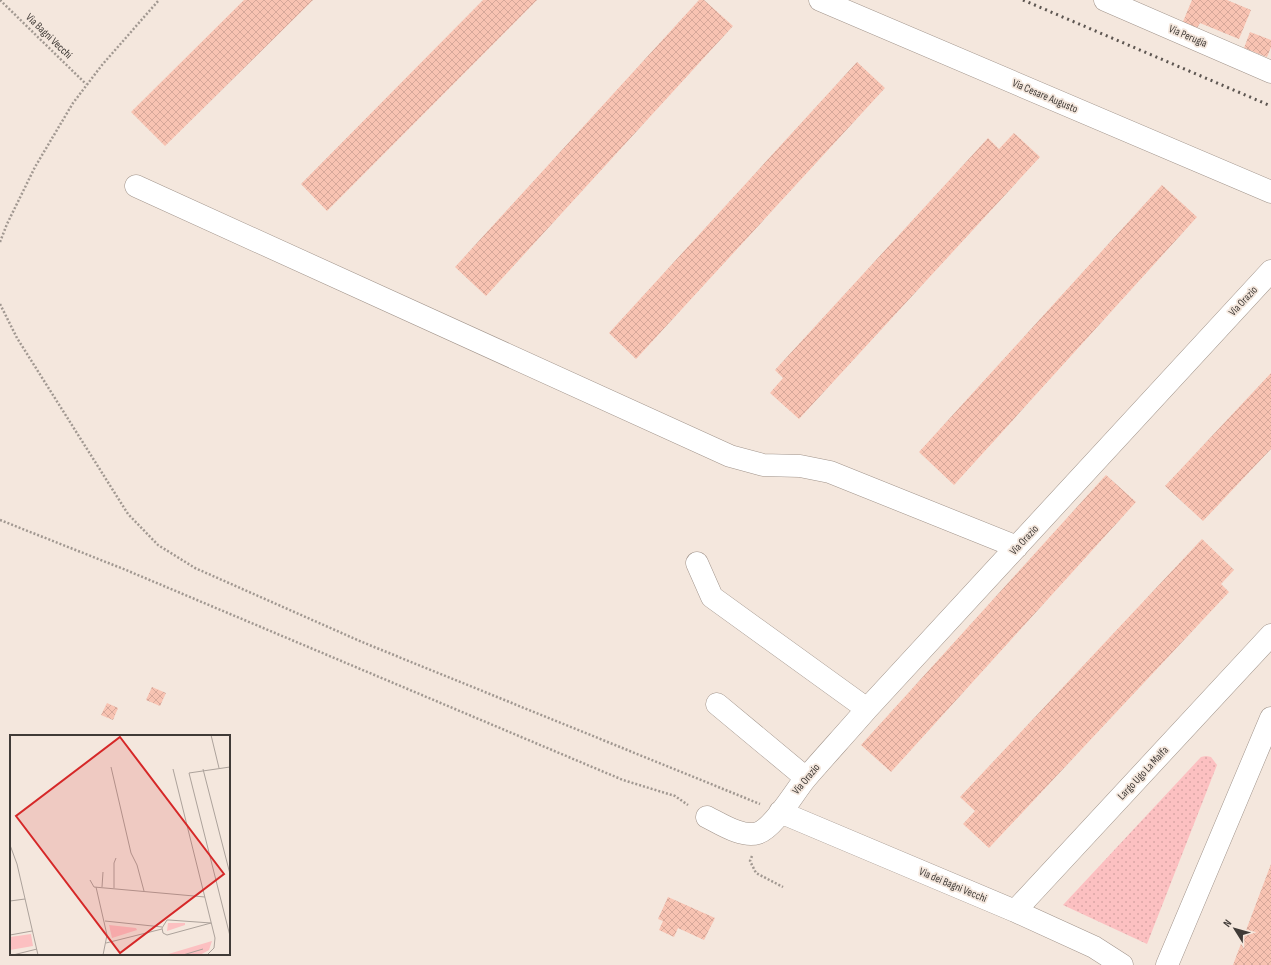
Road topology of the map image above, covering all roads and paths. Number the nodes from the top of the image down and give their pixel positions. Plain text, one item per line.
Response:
1 (0, 0) edge
2 (159, 0) edge
3 (820, 0) edge
4 (1105, 0) edge
5 (1271, 72) edge
6 (86, 84) junction
7 (136, 186) dead end
8 (1271, 192) edge
9 (0, 242) edge
10 (1271, 271) edge
11 (0, 304) edge
12 (0, 520) edge
13 (1017, 547) junction
14 (697, 563) dead end
15 (1271, 635) edge
16 (717, 704) dead end
17 (867, 709) junction
18 (1271, 718) edge
19 (806, 778) junction
20 (780, 812) junction
21 (707, 817) joint
22 (758, 833) junction
23 (783, 887) dead end
24 (1015, 911) junction
25 (1122, 965) edge
26 (1167, 965) edge

1 - 6 path, Via Bagni Vecchi
2 - 6 path
3 - 8 street, Via Cesare Augusto
4 - 5 street, Via Perugia
6 - 9 path
7 - 13 street
10 - 13 street, Via Orazio
11 - 20 path
12 - 21 path
13 - 17 street, Via Orazio
14 - 17 street
15 - 24 street, Largo Ugo La Malfa
16 - 19 street
17 - 19 street, Via Orazio
18 - 26 street
19 - 20 street, Via Orazio
20 - 22 street, Via Orazio
20 - 24 street, Via dei Bagni Vecchi
21 - 22 street
22 - 23 path
24 - 25 street, Via dei Bagni Vecchi

